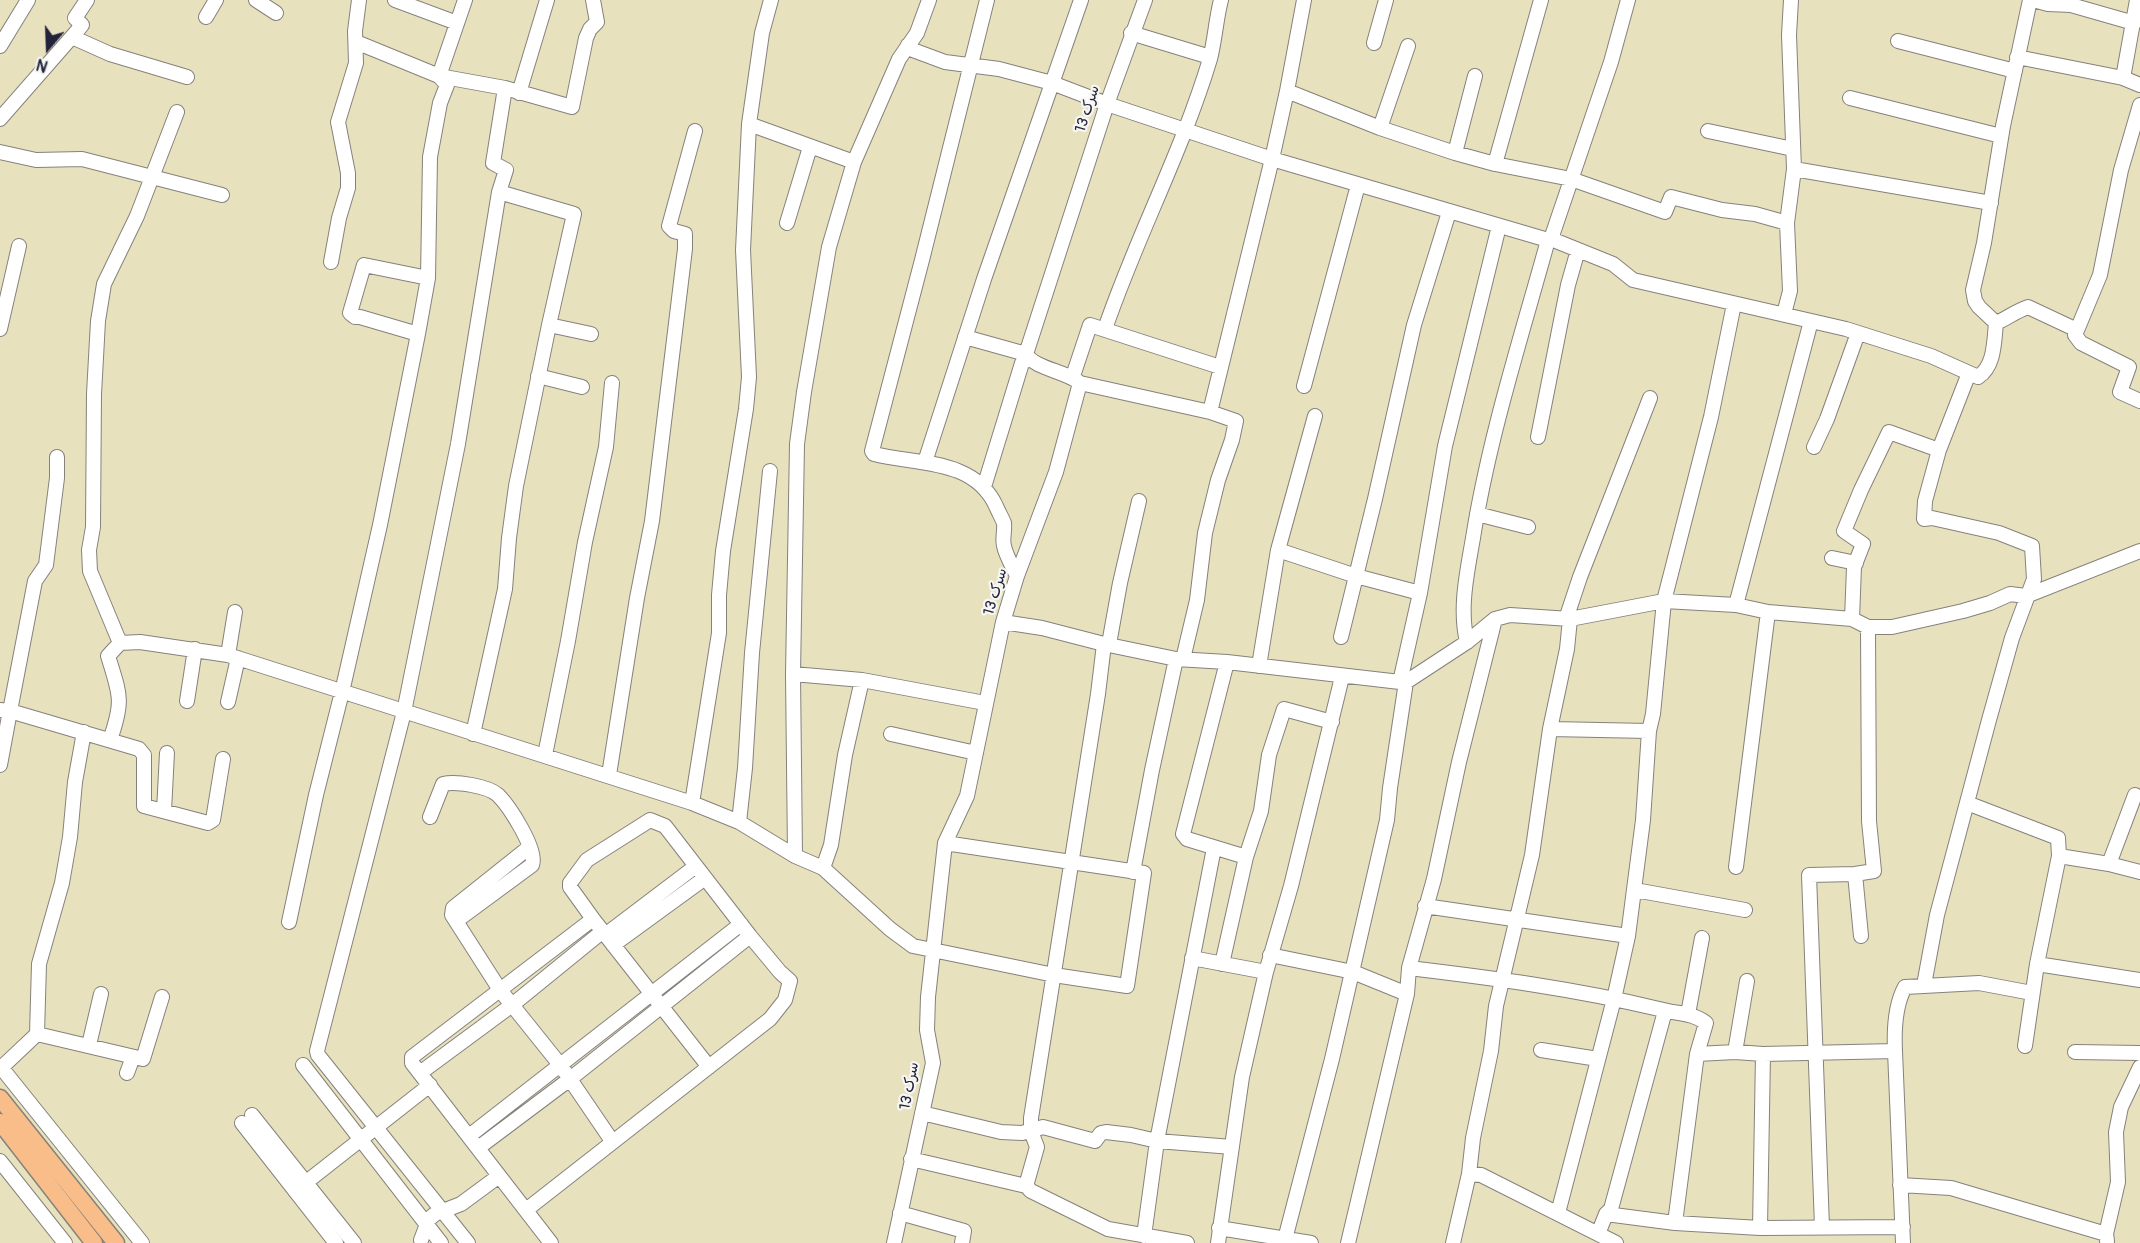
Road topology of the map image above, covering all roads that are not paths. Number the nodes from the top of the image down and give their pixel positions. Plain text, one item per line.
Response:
1 (28, 0) edge
2 (87, 0) edge
3 (216, 0) edge
4 (256, 0) edge
5 (359, 0) edge
6 (395, 0) edge
7 (465, 0) edge
8 (547, 0) edge
9 (593, 0) edge
10 (771, 0) edge
11 (987, 0) edge
12 (1081, 0) edge
13 (1144, 0) edge
14 (1221, 0) edge
15 (1304, 0) edge
16 (1386, 0) edge
17 (1541, 0) edge
18 (1628, 0) edge
19 (1791, 0) edge
20 (2031, 0) edge
21 (2138, 0) edge
22 (927, 1) edge
23 (276, 12) dead end
24 (206, 17) dead end
25 (457, 23) junction
26 (2134, 23) junction
27 (1131, 33) junction
28 (72, 37) junction
29 (1898, 41) dead end
30 (356, 42) junction
31 (1374, 43) dead end
32 (908, 45) junction
33 (0, 46) edge
34 (1408, 46) dead end
35 (1210, 57) junction
36 (2016, 64) junction
37 (969, 66) junction
38 (439, 76) junction
39 (1475, 76) dead end
40 (187, 77) dead end
41 (2123, 78) junction
42 (1052, 83) junction
43 (2140, 85) edge
44 (512, 90) junction
45 (1287, 91) junction
46 (1850, 98) dead end
47 (1107, 104) junction
48 (2140, 105) edge
49 (177, 112) dead end
50 (0, 119) edge
51 (749, 124) junction
52 (1380, 128) junction
53 (1185, 129) junction
54 (695, 130) dead end
55 (1708, 131) dead end
56 (2001, 136) junction
57 (810, 147) junction
58 (1793, 149) junction
59 (0, 152) edge
60 (1455, 153) junction
61 (1272, 159) junction
62 (854, 162) junction
63 (1496, 164) junction
64 (1794, 169) junction
65 (153, 179) junction
66 (1571, 179) junction
67 (1358, 185) junction
68 (499, 192) junction
69 (222, 195) dead end
70 (1991, 203) junction
71 (1449, 212) junction
72 (787, 223) dead end
73 (1787, 223) junction
74 (1499, 226) junction
75 (1550, 239) junction
76 (19, 246) dead end
77 (1578, 250) junction
78 (331, 262) dead end
79 (428, 279) junction
80 (1734, 304) junction
81 (1784, 314) junction
82 (1811, 321) junction
83 (1996, 323) junction
84 (549, 325) junction
85 (0, 329) edge
86 (1105, 329) junction
87 (2078, 330) junction
88 (1858, 333) junction
89 (418, 334) junction
90 (591, 334) dead end
91 (965, 337) junction
92 (1027, 356) junction
93 (1220, 367) junction
94 (1969, 372) junction
95 (538, 376) junction
96 (1077, 380) junction
97 (612, 384) dead end
98 (1304, 386) dead end
99 (582, 387) dead end
100 (1650, 398) dead end
101 (2140, 401) edge
102 (1210, 412) junction
103 (1315, 416) dead end
104 (1538, 437) dead end
105 (1814, 447) dead end
106 (1939, 450) junction
107 (57, 457) dead end
108 (925, 462) junction
109 (770, 471) dead end
110 (984, 487) junction
111 (1139, 501) dead end
112 (1477, 514) junction
113 (1528, 527) dead end
114 (1278, 550) junction
115 (2140, 551) edge
116 (1832, 558) dead end
117 (1856, 563) junction
118 (1017, 576) junction
119 (1356, 576) junction
120 (1420, 593) junction
121 (2026, 596) junction
122 (1664, 601) junction
123 (1736, 605) junction
124 (236, 612) dead end
125 (1768, 612) junction
126 (1570, 619) junction
127 (1852, 619) junction
128 (1496, 620) junction
129 (1004, 622) junction
130 (1868, 627) junction
131 (1341, 637) dead end
132 (1467, 642) junction
133 (120, 643) junction
134 (1107, 644) junction
135 (195, 650) junction
136 (233, 657) junction
137 (1179, 659) junction
138 (1227, 662) junction
139 (1259, 666) junction
140 (793, 674) junction
141 (1342, 676) junction
142 (862, 680) junction
143 (1403, 682) junction
144 (342, 692) junction
145 (188, 701) dead end
146 (228, 702) dead end
147 (985, 703) junction
148 (5, 710) edge
149 (404, 711) junction
150 (1332, 722) junction
151 (1550, 729) junction
152 (1649, 731) junction
153 (84, 732) junction
154 (473, 734) junction
155 (891, 734) dead end
156 (110, 740) junction
157 (167, 753) dead end
158 (976, 753) junction
159 (545, 755) junction
160 (223, 759) dead end
161 (0, 765) edge
162 (609, 775) junction
163 (2135, 795) dead end
164 (692, 803) junction
165 (1967, 803) junction
166 (164, 811) junction
167 (430, 818) dead end
168 (739, 822) junction
169 (945, 843) junction
170 (1214, 848) junction
171 (795, 856) junction
172 (2059, 856) junction
173 (1246, 857) junction
174 (1071, 863) junction
175 (2109, 864) junction
176 (696, 866) junction
177 (1736, 867) dead end
178 (823, 868) junction
179 (1133, 872) junction
180 (2140, 872) edge
181 (1855, 874) junction
182 (705, 878) junction
183 (1635, 890) junction
184 (1425, 906) junction
185 (1745, 910) dead end
186 (593, 919) junction
187 (1516, 920) junction
188 (289, 922) dead end
189 (741, 924) junction
190 (750, 936) junction
191 (1628, 936) junction
192 (1861, 936) dead end
193 (607, 937) junction
194 (1702, 938) dead end
195 (934, 950) junction
196 (1270, 955) junction
197 (1192, 958) junction
198 (1222, 964) junction
199 (2037, 964) junction
200 (1409, 968) junction
201 (1266, 972) junction
202 (1353, 972) junction
203 (1054, 975) junction
204 (1503, 979) junction
205 (2140, 980) edge
206 (1747, 981) dead end
207 (1924, 985) junction
208 (500, 990) junction
209 (2032, 993) junction
210 (101, 994) dead end
211 (652, 994) junction
212 (1407, 994) junction
213 (162, 997) dead end
214 (1614, 999) junction
215 (512, 1005) junction
216 (662, 1006) junction
217 (1665, 1011) junction
218 (1688, 1014) junction
219 (37, 1034) junction
220 (89, 1045) junction
221 (2025, 1046) dead end
222 (1541, 1050) dead end
223 (1894, 1051) junction
224 (1735, 1052) junction
225 (1816, 1052) junction
226 (2075, 1052) dead end
227 (2140, 1053) edge
228 (1697, 1054) junction
229 (1763, 1054) junction
230 (133, 1057) junction
231 (1598, 1059) junction
232 (303, 1065) dead end
233 (561, 1066) junction
234 (0, 1067) edge
235 (710, 1067) junction
236 (2140, 1067) edge
237 (127, 1073) dead end
238 (420, 1073) junction
239 (570, 1079) junction
240 (430, 1085) junction
241 (0, 1098) edge
242 (922, 1113) junction
243 (247, 1119) dead end
244 (0, 1122) edge
245 (375, 1128) junction
246 (1030, 1131) junction
247 (469, 1136) junction
248 (360, 1139) junction
249 (612, 1141) junction
250 (1157, 1141) junction
251 (478, 1148) junction
252 (1232, 1148) junction
253 (911, 1159) junction
254 (0, 1161) edge
255 (1469, 1174) junction
256 (499, 1176) junction
257 (1900, 1185) junction
258 (301, 1186) junction
259 (1026, 1186) junction
260 (526, 1210) junction
261 (900, 1213) junction
262 (1558, 1213) junction
263 (1606, 1214) junction
264 (447, 1216) junction
265 (1675, 1223) junction
266 (428, 1227) junction
267 (1822, 1227) junction
268 (1903, 1227) junction
269 (1219, 1228) junction
270 (1760, 1228) junction
271 (1108, 1229) junction
272 (1598, 1234) junction
273 (1144, 1236) junction
274 (439, 1241) edge
275 (1285, 1241) edge
276 (2107, 1241) edge
277 (419, 1242) edge
278 (65, 1243) edge
279 (94, 1243) edge
280 (116, 1243) edge
281 (142, 1243) edge
282 (336, 1243) edge
283 (354, 1243) edge
284 (468, 1243) edge
285 (551, 1243) edge
286 (894, 1243) edge
287 (962, 1243) edge
288 (1105, 1243) edge
289 (1187, 1243) edge
290 (1218, 1243) edge
291 (1311, 1243) edge
292 (1348, 1243) edge
293 (1453, 1243) edge
294 (1616, 1243) edge
295 (1903, 1243) edge

1 - 33 street
2 - 28 street
3 - 24 street
4 - 23 street
5 - 30 street
6 - 25 street
7 - 25 street
8 - 44 street
9 - 44 street
10 - 51 street
11 - 37 street
12 - 42 street
13 - 27 street, سرک 13
14 - 35 street
15 - 45 street
16 - 31 street
17 - 63 street
18 - 66 street
19 - 58 street
20 - 26 street
20 - 36 street
21 - 26 street
22 - 32 street
25 - 38 street
26 - 41 street
27 - 35 street
27 - 47 street, سرک 13
28 - 40 street
28 - 50 street
29 - 36 street
30 - 38 street
30 - 78 street
32 - 37 street
32 - 62 street
34 - 52 street
35 - 53 street
36 - 41 street
36 - 56 street
37 - 42 street
37 - 108 street
38 - 44 street
38 - 79 street
39 - 60 street
41 - 43 street
42 - 47 street
42 - 91 street
44 - 68 street
45 - 52 street
45 - 61 street
46 - 56 street
47 - 53 street
47 - 92 street, سرک 13
48 - 87 street
49 - 65 street
51 - 57 street
51 - 164 street
52 - 60 street
53 - 61 street
53 - 86 street
54 - 162 street
55 - 58 street
56 - 70 street
57 - 62 street
57 - 72 street
58 - 64 street
59 - 65 street
60 - 63 street
61 - 67 street
61 - 93 street
62 - 140 street
63 - 66 street
64 - 70 street
64 - 73 street
65 - 69 street
65 - 133 street
66 - 73 street
66 - 75 street
67 - 71 street
67 - 98 street
68 - 84 street
68 - 149 street
70 - 83 street
71 - 74 street
71 - 119 street
73 - 81 street
74 - 75 street
74 - 120 street
75 - 77 street
75 - 112 street
76 - 85 street
77 - 80 street
77 - 104 street
79 - 89 street
79 - 89 street
80 - 81 street
80 - 122 street
81 - 82 street
82 - 88 street
82 - 123 street
83 - 87 street
83 - 94 street
84 - 90 street
84 - 95 street
86 - 93 street
86 - 96 street, سرک 13
87 - 101 street
88 - 94 street
88 - 105 street
89 - 144 street
91 - 92 street
91 - 108 street
92 - 96 street
92 - 110 street, سرک 13
93 - 102 street
94 - 106 street
95 - 99 street
95 - 154 street
96 - 102 street
96 - 118 street, سرک 13
97 - 159 street
100 - 126 street
102 - 137 street
103 - 114 street
106 - 117 street
106 - 121 street
107 - 148 street
108 - 110 street
109 - 168 street
110 - 118 street
111 - 134 street
112 - 113 street
112 - 132 street
114 - 119 street
114 - 139 street
115 - 121 street
116 - 117 street
117 - 127 street
118 - 129 street, سرک 13
119 - 120 street
119 - 131 street
120 - 143 street
121 - 130 street
121 - 165 street
122 - 123 street
122 - 126 street
122 - 152 street
123 - 125 street
124 - 136 street
125 - 127 street
125 - 177 street
126 - 128 street
126 - 151 street
127 - 130 street
128 - 132 street
128 - 184 street
129 - 134 street
129 - 147 street, سرک 13
130 - 181 street
132 - 143 street
133 - 135 street
133 - 156 street
134 - 137 street
134 - 174 street
135 - 136 street
135 - 145 street
136 - 144 street
136 - 146 street
137 - 138 street
137 - 179 street
138 - 139 street
138 - 170 street
139 - 141 street
140 - 142 street
140 - 171 street
141 - 143 street
141 - 150 street
142 - 147 street
142 - 178 street
143 - 202 street
144 - 149 street
144 - 188 street
147 - 158 street, سرک 13
148 - 153 street
148 - 161 street
149 - 154 street
149 - 245 street
150 - 173 street
150 - 196 street
151 - 152 street
151 - 187 street
152 - 183 street
153 - 156 street
153 - 219 street
154 - 159 street
155 - 158 street
156 - 166 street
157 - 166 street
158 - 169 street, سرک 13
159 - 162 street
160 - 166 street
162 - 164 street
163 - 175 street
164 - 168 street
165 - 172 street
165 - 207 street
167 - 208 street
168 - 171 street
169 - 174 street
169 - 195 street, سرک 13
170 - 173 street
170 - 197 street
171 - 178 street
172 - 175 street
172 - 199 street
173 - 198 street
174 - 179 street
174 - 203 street
175 - 180 street
176 - 182 street
176 - 186 street
176 - 193 street
178 - 195 street
179 - 203 street
181 - 192 street
181 - 225 street
182 - 189 street
182 - 193 street
183 - 185 street
183 - 191 street
184 - 187 street
184 - 200 street
186 - 193 street
186 - 208 street
187 - 191 street
187 - 204 street
189 - 190 street
189 - 211 street
190 - 216 street
190 - 235 street
191 - 214 street
193 - 211 street
193 - 215 street
194 - 218 street
195 - 203 street
195 - 242 street, سرک 13
196 - 201 street
196 - 202 street
197 - 198 street
197 - 250 street
198 - 201 street
199 - 205 street
199 - 209 street
200 - 204 street
200 - 212 street
201 - 252 street
202 - 212 street
202 - 275 street
203 - 246 street
204 - 214 street
204 - 255 street
206 - 224 street
207 - 209 street
207 - 223 street
208 - 215 street
208 - 238 street
209 - 221 street
210 - 220 street
211 - 216 street
211 - 233 street
212 - 292 street
213 - 230 street
214 - 217 street
214 - 231 street
215 - 233 street
215 - 238 street
216 - 235 street
216 - 239 street
217 - 218 street
217 - 263 street
218 - 228 street
219 - 220 street
219 - 234 street
220 - 230 street
222 - 231 street
223 - 225 street
223 - 257 street
224 - 228 street
224 - 229 street
225 - 229 street
225 - 267 street
226 - 227 street
228 - 265 street
229 - 270 street
230 - 237 street
231 - 262 street
232 - 248 street
233 - 239 street
233 - 247 street
234 - 281 street
235 - 249 street
236 - 276 street
238 - 240 street
239 - 249 street
239 - 251 street
240 - 245 street
240 - 247 street
241 - 280 main road
242 - 246 street
242 - 253 street, سرک 13
243 - 258 street
244 - 279 main road
245 - 248 street
245 - 264 street
246 - 250 street
246 - 259 street
247 - 251 street
248 - 258 street
248 - 266 street
249 - 260 street
250 - 252 street
250 - 273 street
251 - 256 street
252 - 269 street
253 - 259 street
253 - 261 street, سرک 13
254 - 278 street
255 - 262 street
255 - 293 street
256 - 260 street
256 - 264 street
257 - 268 street
257 - 276 street
258 - 282 street
258 - 283 street
259 - 271 street
260 - 285 street
261 - 286 street, سرک 13
261 - 287 street
262 - 272 street
263 - 265 street
263 - 272 street
264 - 266 street
264 - 274 street
264 - 284 street
265 - 270 street
266 - 274 street
266 - 277 street
267 - 268 street
267 - 270 street
268 - 295 street
269 - 275 street
269 - 290 street
271 - 273 street
271 - 288 street
272 - 294 street
273 - 289 street
274 - 277 street
275 - 291 street

